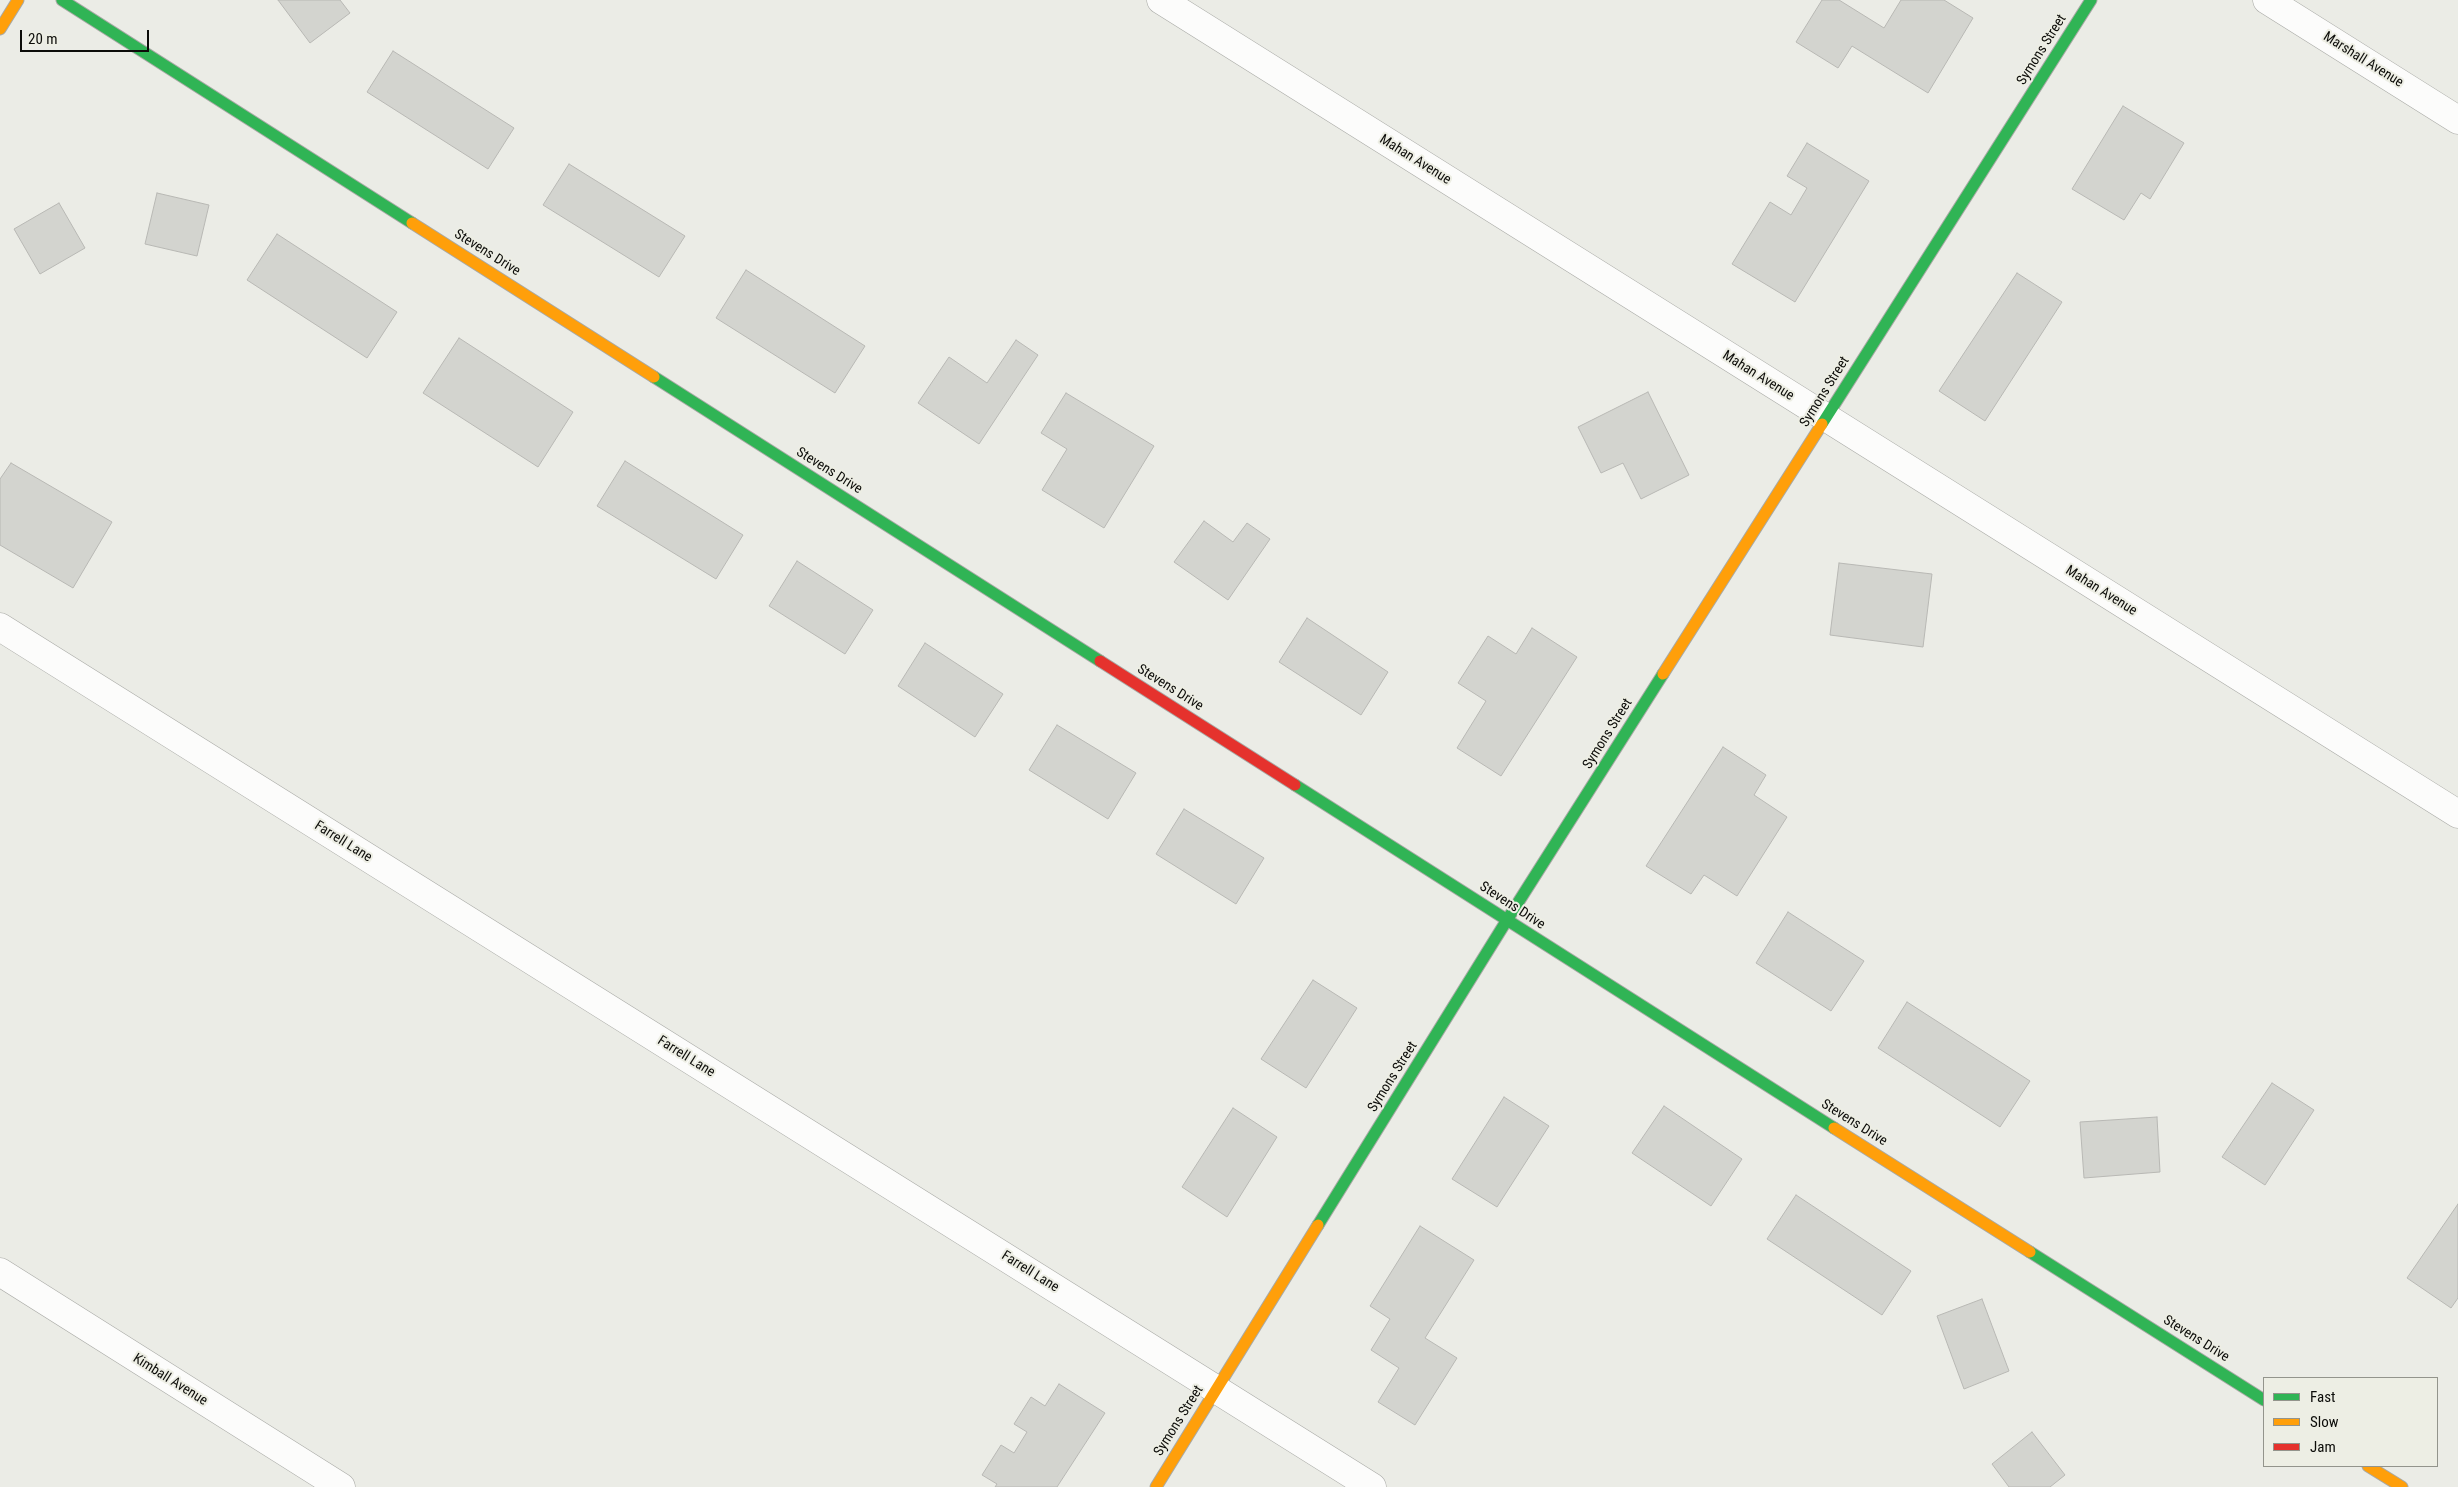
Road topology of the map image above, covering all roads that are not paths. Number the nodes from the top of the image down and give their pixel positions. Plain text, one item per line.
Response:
1 (18, 0) edge
2 (62, 0) edge
3 (1161, 0) edge
4 (2091, 0) edge
5 (2267, 0) edge
6 (0, 29) edge
7 (2458, 120) edge
8 (1826, 418) junction
9 (0, 627) edge
10 (2458, 814) edge
11 (1507, 920) junction
12 (0, 1272) edge
13 (1217, 1389) junction
14 (2263, 1399) edge
15 (2370, 1467) edge
16 (341, 1487) edge
17 (1156, 1487) edge
18 (1372, 1487) edge
19 (2402, 1487) edge

1 - 6 main road
2 - 11 main road, Stevens Drive
3 - 8 street, Mahan Avenue
4 - 8 main road, Symons Street
5 - 7 street, Marshall Avenue
8 - 10 street, Mahan Avenue
8 - 11 main road, Symons Street
9 - 13 street, Farrell Lane
11 - 13 main road, Symons Street
11 - 14 main road, Stevens Drive
12 - 16 street, Kimball Avenue
13 - 17 main road, Symons Street
13 - 18 street, Farrell Lane
15 - 19 main road

